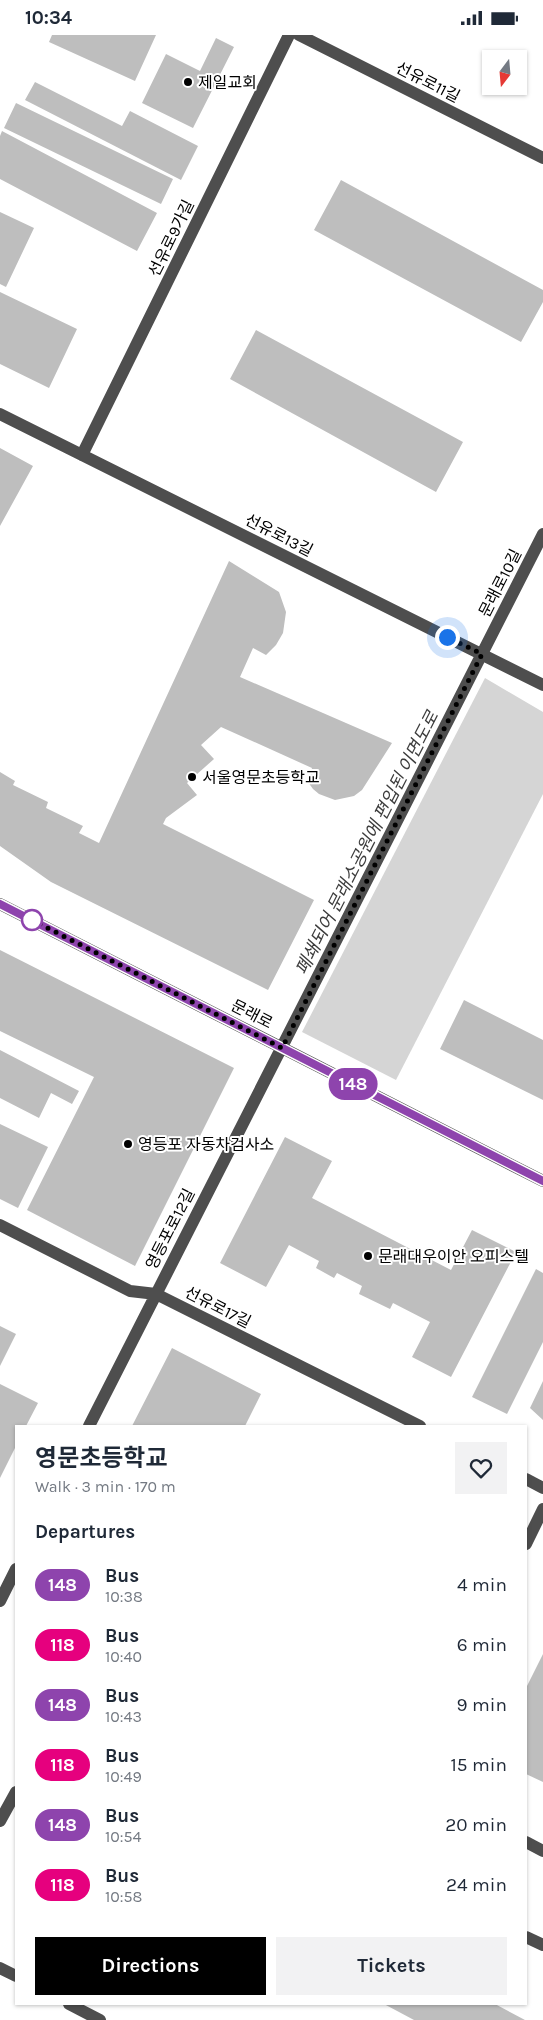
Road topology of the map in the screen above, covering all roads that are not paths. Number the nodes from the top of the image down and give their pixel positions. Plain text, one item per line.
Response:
1 (289, 35) edge
2 (299, 35) edge
3 (543, 158) edge
4 (0, 414) edge
5 (82, 455) junction
6 (543, 534) edge
7 (482, 654) junction
8 (543, 685) edge
9 (0, 904) edge
10 (282, 1048) junction
11 (543, 1181) edge
12 (0, 1225) edge
13 (156, 1294) junction
14 (90, 1425) edge
15 (418, 1425) edge
16 (527, 1480) edge
17 (543, 1488) edge
18 (543, 1509) edge
19 (527, 1542) edge
20 (0, 1571) edge
21 (15, 1575) edge
22 (0, 1601) edge
23 (15, 1794) edge
24 (0, 1821) edge
25 (527, 1843) edge
26 (543, 1851) edge
27 (527, 1937) edge
28 (543, 1945) edge
29 (0, 1968) edge
30 (15, 1976) edge
31 (71, 2005) edge
32 (100, 2020) edge

1 - 5 street, 선유로9가길
2 - 3 street, 선유로11길
4 - 5 street, 선유로13길
5 - 7 street, 선유로13길
6 - 7 street, 문래로10길
7 - 8 street, 선유로13길
7 - 10 street, 문래로10길
9 - 10 street, 문래로
10 - 11 street, 문래로
10 - 13 street, 영등포로12길
12 - 13 street, 선유로17길
13 - 14 street, 영등포로12길
13 - 15 street, 선유로17길
16 - 17 street
18 - 19 street
20 - 21 street
21 - 22 street
23 - 24 street
25 - 26 street
27 - 28 street
29 - 30 street
31 - 32 street

